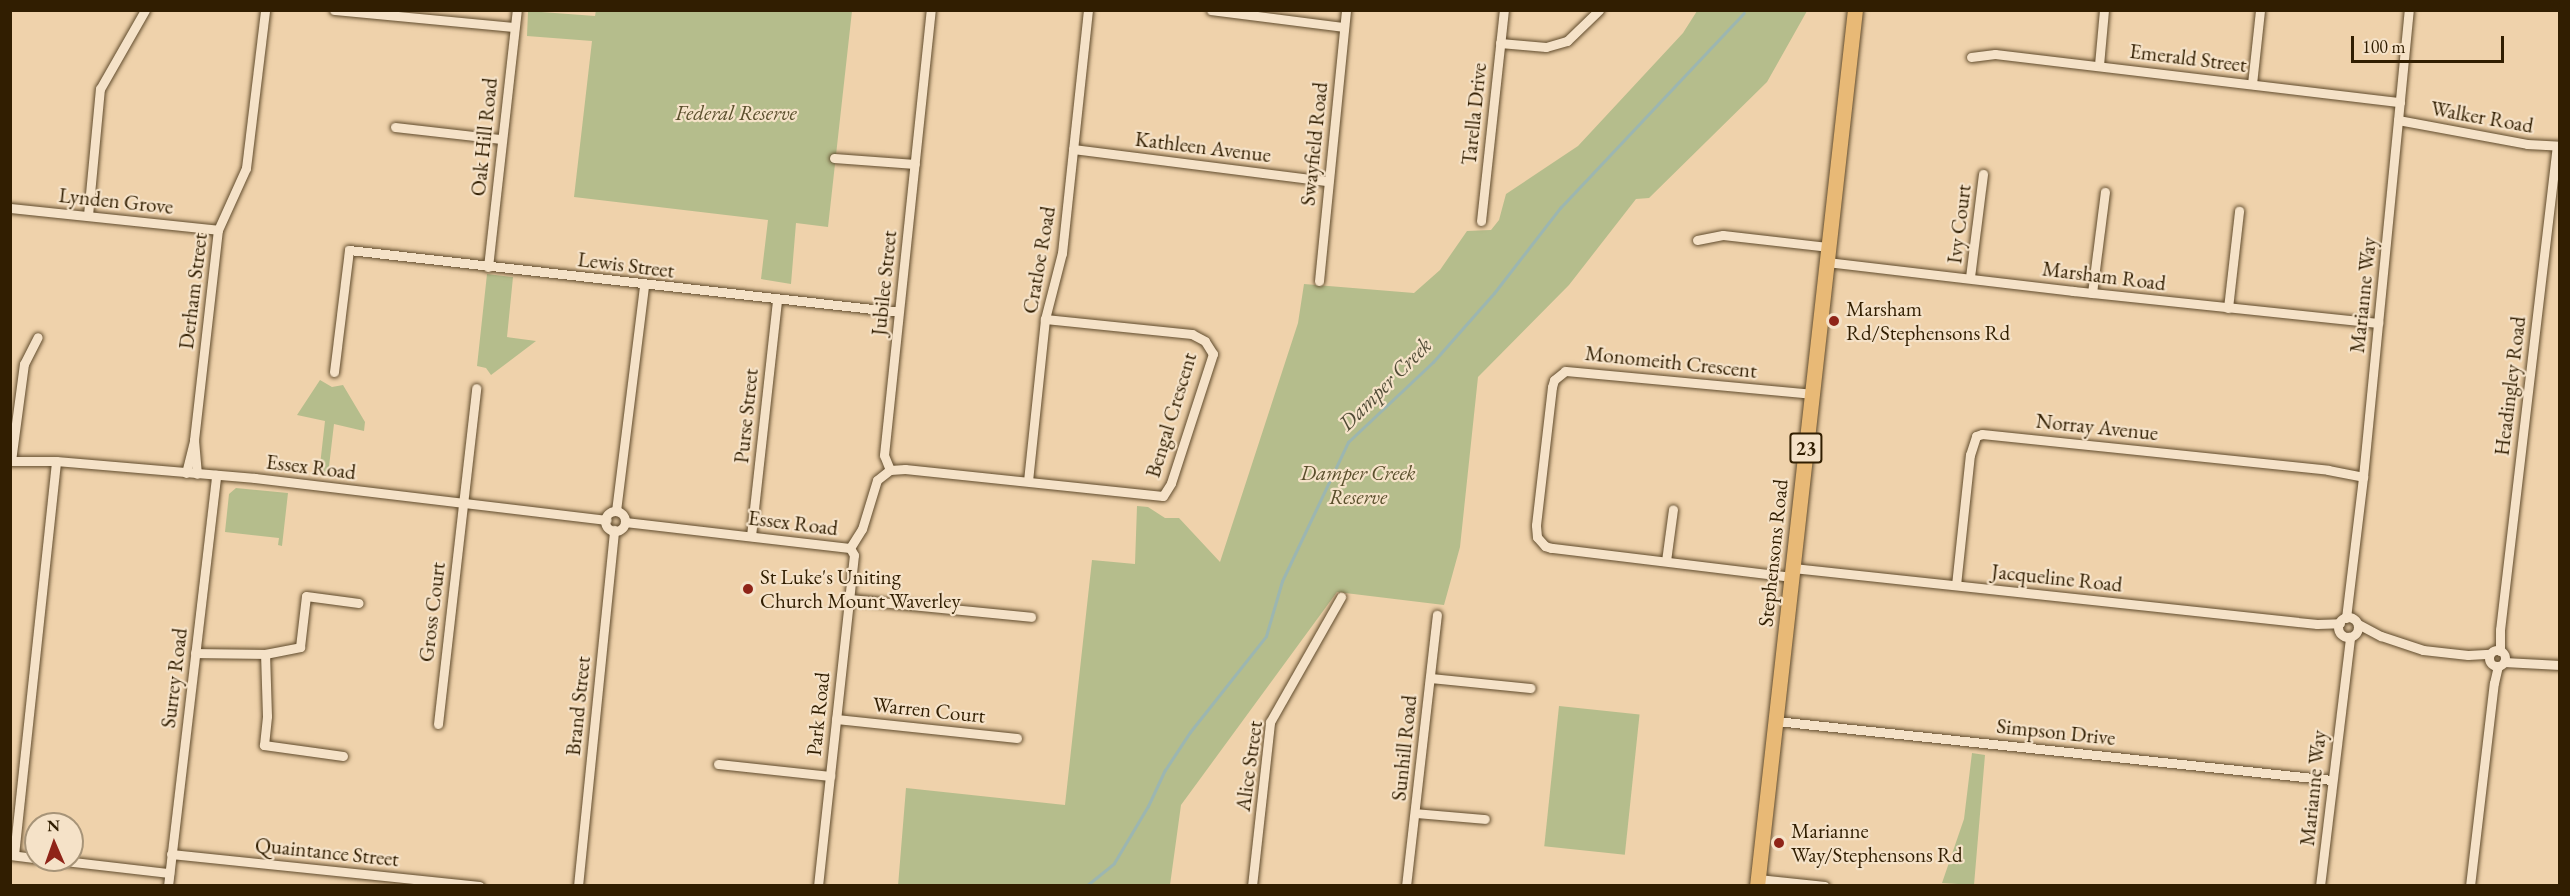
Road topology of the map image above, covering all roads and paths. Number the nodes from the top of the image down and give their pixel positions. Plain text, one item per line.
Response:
1 (145, 10) edge
2 (265, 10) edge
3 (334, 10) edge
4 (517, 10) edge
5 (931, 10) edge
6 (1088, 10) edge
7 (1211, 10) edge
8 (1346, 10) edge
9 (1504, 10) edge
10 (1599, 10) edge
11 (1855, 10) edge
12 (2104, 10) edge
13 (2260, 10) edge
14 (2409, 10) edge
15 (514, 27) junction
16 (1344, 27) junction
17 (1500, 43) junction
18 (1971, 57) dead end
19 (2099, 65) junction
20 (2253, 84) junction
21 (2400, 102) junction
22 (2398, 120) junction
23 (395, 127) dead end
24 (501, 139) junction
25 (2558, 146) edge
26 (1073, 149) junction
27 (834, 158) dead end
28 (915, 164) junction
29 (1983, 174) dead end
30 (1329, 181) junction
31 (2105, 192) dead end
32 (10, 208) edge
33 (2239, 211) dead end
34 (88, 215) junction
35 (1481, 221) dead end
36 (218, 230) junction
37 (1697, 240) dead end
38 (1828, 254) junction
39 (488, 267) junction
40 (1970, 277) junction
41 (1319, 281) dead end
42 (644, 285) junction
43 (2092, 294) junction
44 (777, 300) junction
45 (2228, 308) junction
46 (899, 312) junction
47 (1046, 319) junction
48 (2378, 323) junction
49 (38, 337) dead end
50 (334, 372) dead end
51 (476, 388) dead end
52 (1812, 394) junction
53 (195, 440) junction
54 (11, 461) edge
55 (57, 461) junction
56 (890, 470) junction
57 (186, 473) junction
58 (197, 474) junction
59 (216, 475) junction
60 (2363, 477) junction
61 (1028, 481) junction
62 (463, 504) junction
63 (1673, 509) dead end
64 (616, 511) junction
65 (606, 520) junction
66 (625, 522) junction
67 (614, 531) junction
68 (751, 536) junction
69 (850, 548) junction
70 (1666, 561) junction
71 (1792, 572) junction
72 (1956, 585) junction
73 (1341, 597) dead end
74 (849, 599) junction
75 (359, 603) dead end
76 (1437, 615) dead end
77 (1031, 617) dead end
78 (2348, 627) junction
79 (195, 652) junction
80 (265, 654) junction
81 (2497, 658) junction
82 (2559, 665) edge
83 (1430, 678) junction
84 (1531, 688) dead end
85 (836, 719) junction
86 (1776, 721) junction
87 (438, 724) dead end
88 (1017, 738) dead end
89 (343, 756) dead end
90 (718, 764) dead end
91 (830, 776) junction
92 (2332, 780) junction
93 (1415, 813) junction
94 (1485, 819) dead end
95 (171, 854) junction
96 (12, 855) edge
97 (84, 863) edge
98 (169, 873) junction
99 (1758, 882) edge
100 (168, 885) edge
101 (479, 885) edge
102 (578, 885) edge
103 (818, 885) edge
104 (1252, 885) edge
105 (1406, 885) edge
106 (1825, 885) edge
107 (2320, 885) edge
108 (2470, 885) edge

1 - 34 street
2 - 36 street, Derham Street
3 - 15 street
4 - 15 street, Oak Hill Road
5 - 28 street, Jubilee Street
6 - 26 street, Cratloe Road
7 - 16 street
8 - 16 street, Swayfield Road
9 - 17 street, Tarella Drive
10 - 17 street
11 - 38 main road, Stephensons Road / 23
12 - 19 street
13 - 20 street
14 - 21 street, Marianne Way
15 - 24 street, Oak Hill Road
16 - 30 street, Swayfield Road
17 - 35 street, Tarella Drive
18 - 19 street, Emerald Street
19 - 20 street, Emerald Street
20 - 21 street, Emerald Street
21 - 22 street, Marianne Way
22 - 25 street, Walker Road
22 - 48 street, Marianne Way
23 - 24 street
24 - 39 street, Oak Hill Road
25 - 81 street, Headingley Road
26 - 30 street, Kathleen Avenue
26 - 47 street, Cratloe Road
27 - 28 street
28 - 46 street, Jubilee Street
29 - 40 street, Ivy Court
30 - 41 street, Swayfield Road
31 - 43 street
32 - 34 street, Lynden Grove
33 - 45 street
34 - 36 street, Lynden Grove
36 - 53 street, Derham Street
37 - 38 street, Marsham Road
38 - 40 street, Marsham Road
38 - 52 main road, Stephensons Road / 23
39 - 42 street, Lewis Street
39 - 50 street, Lewis Street
40 - 43 street, Marsham Road
42 - 44 street, Lewis Street
42 - 64 street
43 - 45 street, Marsham Road
44 - 46 street, Lewis Street
44 - 68 street, Purse Street
45 - 48 street, Marsham Road
46 - 56 street, Jubilee Street
47 - 61 street, Cratloe Road
47 - 61 street, Bengal Crescent
48 - 60 street, Marianne Way
49 - 54 street
51 - 62 street, Gross Court
52 - 70 street, Monomeith Crescent
52 - 71 main road, Stephensons Road / 23
53 - 57 street, Derham Street
53 - 58 street, Derham Street
54 - 55 street, Essex Road
55 - 57 street, Essex Road
55 - 96 street
56 - 61 street, Bengal Crescent
56 - 69 street
57 - 58 street, Essex Road
58 - 59 street, Essex Road
59 - 62 street, Essex Road
59 - 79 street, Surrey Road
60 - 72 street, Norray Avenue
60 - 78 street, Marianne Way
62 - 65 street, Essex Road
62 - 87 street, Gross Court
63 - 70 street
64 - 65 street
64 - 66 street
65 - 67 street
66 - 67 street
66 - 68 street, Essex Road
67 - 102 street, Brand Street
68 - 69 street, Essex Road
69 - 74 street, Park Road
70 - 71 street, Monomeith Crescent
71 - 72 street, Jacqueline Road
71 - 86 main road, Stephensons Road / 23
72 - 78 street, Jacqueline Road
73 - 104 street, Alice Street
74 - 77 street
74 - 85 street, Park Road
75 - 80 street
76 - 83 street, Sunhill Road
78 - 81 street, Jacqueline Road
78 - 92 street, Marianne Way
79 - 80 street
79 - 95 street, Surrey Road
80 - 89 street
81 - 82 street, Jacqueline Road
81 - 108 street, Headingley Road
83 - 84 street
83 - 93 street, Sunhill Road
85 - 88 street, Warren Court
85 - 91 street, Park Road
86 - 92 street, Simpson Drive
86 - 99 main road, Stephensons Road / 23
90 - 91 street
91 - 103 street, Park Road
92 - 107 street, Marianne Way
93 - 94 street
93 - 105 street, Sunhill Road
95 - 98 street, Surrey Road
95 - 101 street, Quaintance Street
97 - 98 street
98 - 100 street, Surrey Road
99 - 106 street

